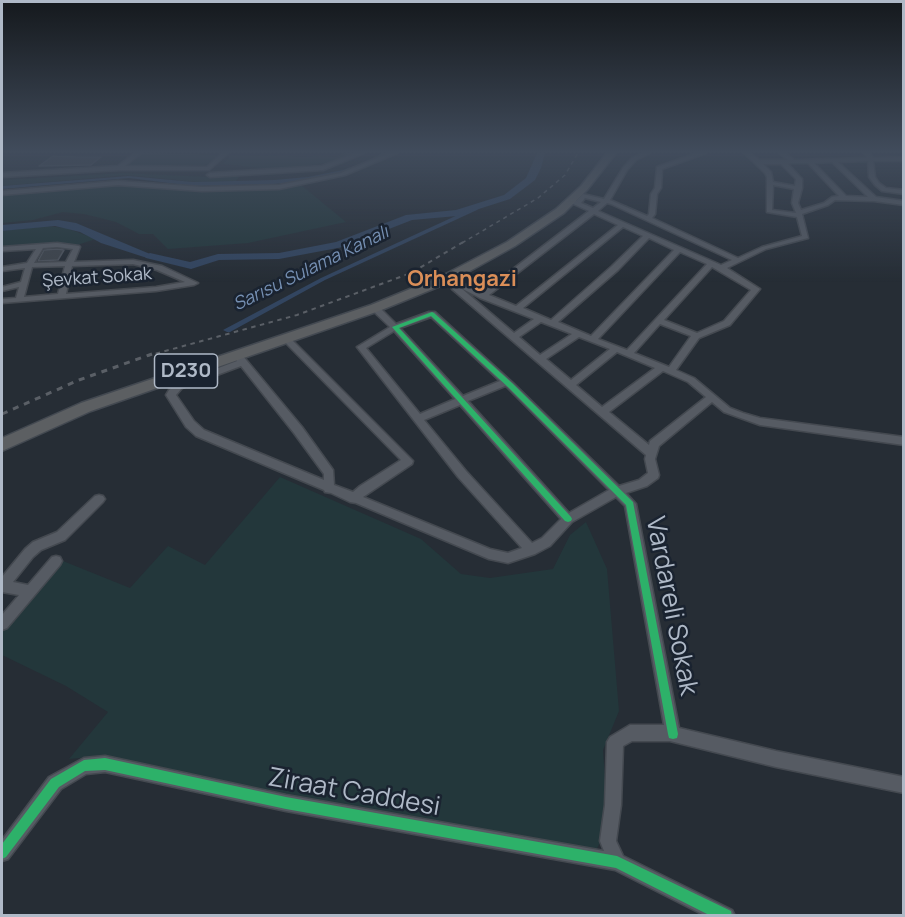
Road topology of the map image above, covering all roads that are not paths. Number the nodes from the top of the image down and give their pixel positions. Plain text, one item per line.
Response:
1 (560, 196) edge
2 (579, 196) edge
3 (609, 196) edge
4 (654, 196) edge
5 (770, 196) edge
6 (797, 196) edge
7 (842, 196) edge
8 (871, 196) edge
9 (890, 196) edge
10 (844, 198) junction
11 (874, 199) junction
12 (606, 201) junction
13 (896, 202) junction
14 (574, 203) junction
15 (903, 203) edge
16 (593, 210) junction
17 (799, 214) junction
18 (648, 219) junction
19 (623, 224) junction
20 (648, 235) junction
21 (40, 246) junction
22 (2, 249) edge
23 (679, 249) junction
24 (737, 260) junction
25 (69, 264) junction
26 (711, 264) junction
27 (29, 265) junction
28 (721, 268) junction
29 (2, 269) edge
30 (446, 279) junction
31 (24, 284) junction
32 (2, 289) edge
33 (62, 295) junction
34 (483, 296) junction
35 (20, 299) junction
36 (2, 301) edge
37 (371, 304) junction
38 (517, 309) junction
39 (542, 318) junction
40 (658, 321) junction
41 (552, 323) junction
42 (395, 327) junction
43 (579, 333) junction
44 (698, 336) junction
45 (514, 337) junction
46 (285, 338) junction
47 (594, 339) junction
48 (617, 348) junction
49 (629, 353) junction
50 (239, 358) junction
51 (540, 359) junction
52 (666, 369) junction
53 (505, 382) junction
54 (570, 385) junction
55 (711, 398) junction
56 (461, 400) junction
57 (602, 412) junction
58 (419, 418) junction
59 (2, 433) edge
60 (903, 441) edge
61 (2, 445) edge
62 (652, 454) junction
63 (329, 489) junction
64 (617, 491) junction
65 (99, 499) dead end
66 (354, 499) junction
67 (568, 519) junction
68 (531, 550) junction
69 (56, 561) dead end
70 (2, 586) edge
71 (30, 591) junction
72 (2, 624) edge
73 (674, 734) junction
74 (903, 785) edge
75 (2, 853) edge
76 (617, 862) junction
77 (726, 915) edge

1 - 37 highway, D230
2 - 14 highway, D230
3 - 12 street
4 - 18 street
5 - 17 street
6 - 17 street
7 - 10 street
8 - 11 street
9 - 13 street
10 - 11 street
10 - 17 street
11 - 13 street
12 - 14 street
12 - 16 street
12 - 18 street
13 - 15 street
14 - 16 street
14 - 30 highway, D230
16 - 19 street
16 - 34 street
17 - 24 street
18 - 24 street
19 - 20 street
19 - 38 street
20 - 23 street
20 - 41 street
21 - 22 street
21 - 25 street
21 - 27 street
23 - 26 street
23 - 47 street
24 - 28 street
25 - 27 street
25 - 33 street
25 - 33 street, Şevkat Sokak
26 - 28 street
26 - 40 street
27 - 29 street
27 - 31 street
28 - 44 street
30 - 34 street
30 - 37 highway, D230
30 - 45 street
31 - 32 street
31 - 35 street
33 - 35 street, Şevkat Sokak
34 - 38 street
35 - 36 street, Şevkat Sokak
37 - 42 street
37 - 46 highway, D230
37 - 59 highway, D230
38 - 39 street
39 - 41 street
39 - 45 street
40 - 44 street
40 - 49 street
41 - 43 street
42 - 53 street, Vardareli Sokak
42 - 56 street
42 - 58 street
43 - 47 street
43 - 51 street
44 - 52 street
45 - 51 street
46 - 50 highway, D230
46 - 66 street
47 - 48 street
48 - 49 street
48 - 54 street
49 - 52 street
50 - 61 highway, D230
50 - 63 street
50 - 63 street
51 - 54 street
52 - 55 street
52 - 57 street
53 - 56 street
53 - 64 street, Vardareli Sokak
54 - 57 street
55 - 60 street
55 - 62 street
56 - 58 street
56 - 67 street
57 - 62 street
58 - 68 street
62 - 64 street
63 - 66 street
64 - 67 street
64 - 73 street, Vardareli Sokak
65 - 70 street
66 - 68 street
67 - 68 street
69 - 71 street
70 - 71 street
71 - 72 street
73 - 74 street
73 - 76 street
75 - 76 street, Ziraat Caddesi
76 - 77 street, Ziraat Caddesi

